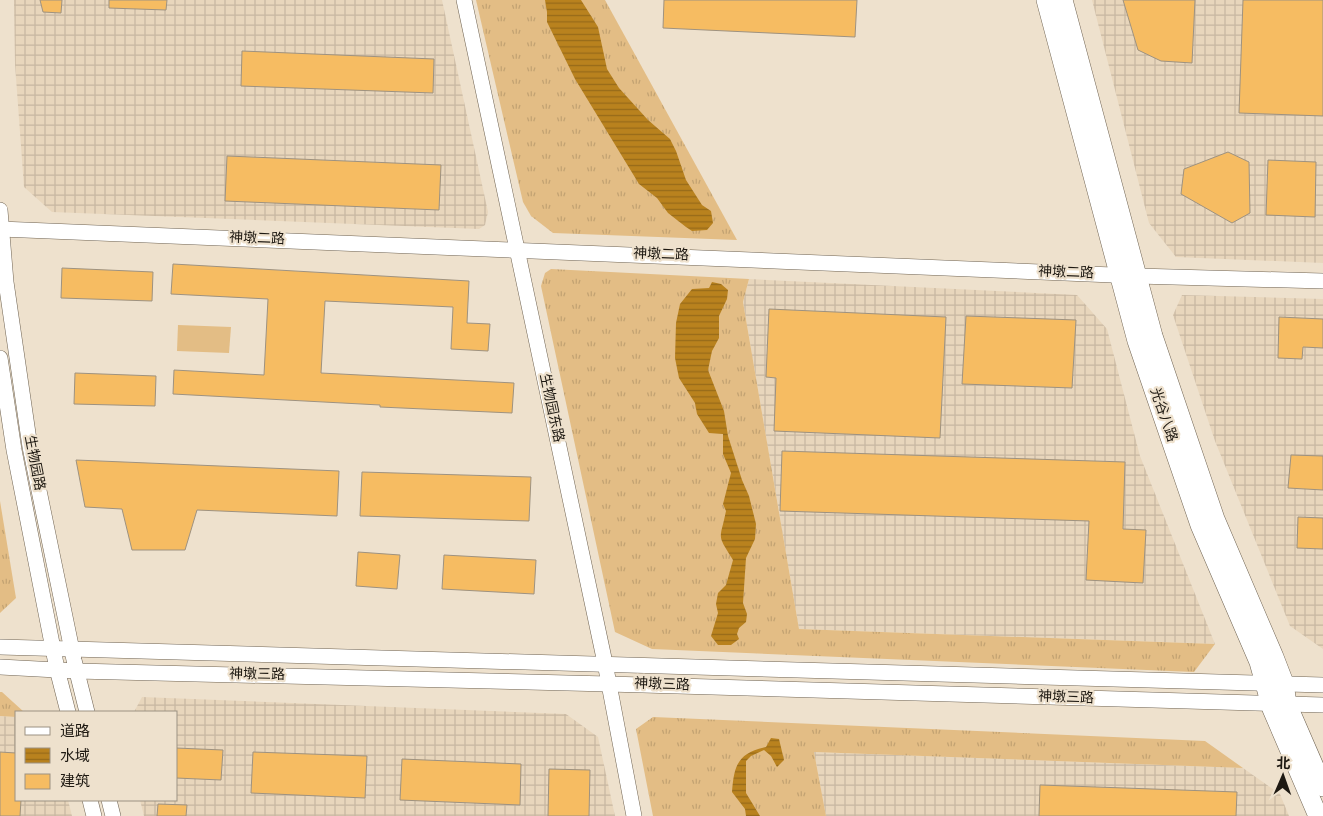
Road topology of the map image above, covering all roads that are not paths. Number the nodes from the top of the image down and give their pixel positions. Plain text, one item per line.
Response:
1 (464, 0) edge
2 (1046, 0) edge
3 (1063, 0) edge
4 (0, 210) edge
5 (1, 229) edge
6 (518, 249) junction
7 (1128, 275) junction
8 (1323, 281) edge
9 (0, 358) edge
10 (0, 647) edge
11 (54, 649) junction
12 (72, 649) junction
13 (605, 663) junction
14 (0, 667) edge
15 (57, 669) junction
16 (76, 670) junction
17 (1265, 682) junction
18 (1284, 683) junction
19 (608, 684) junction
20 (1323, 684) edge
21 (1279, 704) junction
22 (1323, 705) edge
23 (68, 711) edge
24 (87, 711) edge
25 (1323, 788) edge
26 (90, 801) edge
27 (109, 801) edge
28 (94, 816) edge
29 (113, 816) edge
30 (634, 816) edge
31 (1318, 816) edge

1 - 6 street, 生物园东路
2 - 7 main road, 光谷八路
3 - 7 main road, 光谷八路
4 - 5 street, 生物园路
5 - 6 street, 神墩二路
5 - 12 street, 生物园路
6 - 7 street, 神墩二路
6 - 13 street, 生物园东路
7 - 8 street, 神墩二路
7 - 17 main road, 光谷八路
7 - 18 main road, 光谷八路
9 - 11 street, 生物园路
10 - 11 street, 神墩三路
11 - 12 street, 神墩三路
11 - 15 street, 生物园路
12 - 13 street, 神墩三路
12 - 16 street, 生物园路
13 - 17 street, 神墩三路
13 - 19 street, 生物园东路
14 - 15 street, 神墩三路
15 - 16 street, 神墩三路
15 - 23 street, 生物园路
16 - 19 street, 神墩三路
16 - 24 street, 生物园路
17 - 18 street, 神墩三路
17 - 21 main road, 光谷八路
18 - 20 street, 神墩三路
18 - 21 main road, 光谷八路
19 - 21 street, 神墩三路
19 - 30 street, 生物园东路
21 - 22 street, 神墩三路
21 - 25 main road, 光谷八路
21 - 31 main road, 光谷八路
26 - 28 street
27 - 29 street

